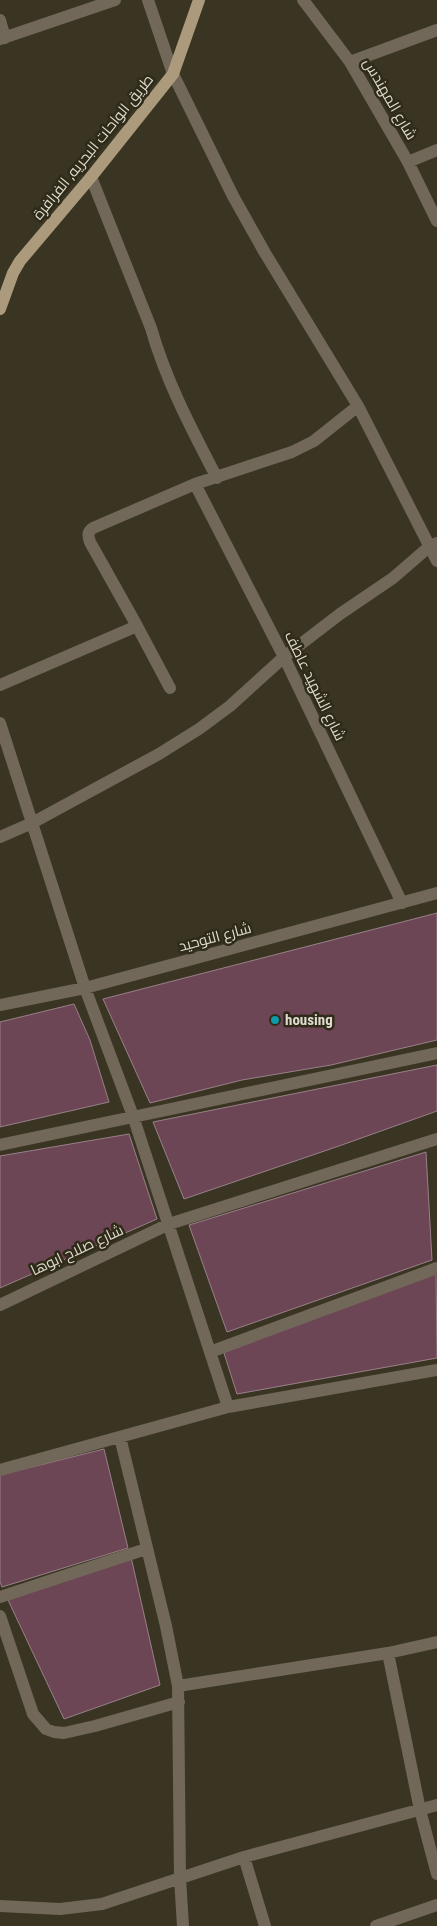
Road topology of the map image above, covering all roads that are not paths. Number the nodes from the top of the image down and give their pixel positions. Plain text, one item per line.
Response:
1 (115, 0) edge
2 (148, 0) edge
3 (199, 0) edge
4 (303, 0) edge
5 (0, 20) edge
6 (437, 30) edge
7 (3, 38) edge
8 (350, 62) junction
9 (173, 74) junction
10 (437, 150) edge
11 (408, 162) junction
12 (91, 177) junction
13 (437, 221) edge
14 (13, 273) junction
15 (0, 286) edge
16 (0, 309) edge
17 (358, 406) junction
18 (216, 478) junction
19 (195, 484) junction
20 (434, 544) edge
21 (437, 561) edge
22 (137, 626) junction
23 (284, 657) junction
24 (0, 685) edge
25 (170, 688) dead end
26 (0, 723) edge
27 (32, 823) junction
28 (0, 837) edge
29 (437, 893) edge
30 (402, 903) junction
31 (85, 988) junction
32 (0, 1005) edge
33 (437, 1053) edge
34 (134, 1116) junction
35 (437, 1139) edge
36 (0, 1145) edge
37 (169, 1224) junction
38 (437, 1268) edge
39 (0, 1304) edge
40 (210, 1352) junction
41 (437, 1370) edge
42 (228, 1407) junction
43 (120, 1437) junction
44 (0, 1470) edge
45 (146, 1549) junction
46 (0, 1597) edge
47 (0, 1616) edge
48 (437, 1642) edge
49 (388, 1653) junction
50 (178, 1686) junction
51 (179, 1702) junction
52 (437, 1805) edge
53 (420, 1810) junction
54 (244, 1857) junction
55 (437, 1874) edge
56 (180, 1878) junction
57 (437, 1905) edge
58 (0, 1906) edge
59 (183, 1926) edge
60 (265, 1926) edge
61 (376, 1926) edge

1 - 7 street
2 - 9 street
3 - 9 main road, طريق الواحات البحريه, الفرافرة
4 - 8 street, شارع المهندس
5 - 7 street
6 - 8 street
8 - 11 street, شارع المهندس
9 - 12 main road, طريق الواحات البحريه, الفرافرة
9 - 17 street
10 - 11 street
11 - 13 street, شارع المهندس
12 - 14 main road, طريق الواحات البحريه, الفرافرة
12 - 18 street
14 - 15 main road
14 - 16 main road, طريق الواحات البحريه, الفرافرة
17 - 18 street
17 - 20 street
18 - 19 street
19 - 22 street
19 - 23 street, شارع الشهيد عاطف
20 - 21 street
20 - 23 street
22 - 24 street
22 - 25 street
23 - 27 street
23 - 30 street, شارع الشهيد عاطف
26 - 27 street
27 - 28 street
27 - 31 street
29 - 30 street, شارع التوحيد
30 - 31 street, شارع التوحيد
31 - 32 street, شارع التوحيد
31 - 34 street
33 - 34 street
34 - 36 street
34 - 37 street
35 - 37 street, شارع صلاح ابوها
37 - 39 street, شارع صلاح ابوها
37 - 40 street
38 - 40 street
40 - 42 street
41 - 42 street
42 - 43 street
43 - 44 street
43 - 45 street
45 - 46 street
45 - 50 street
47 - 51 street
48 - 49 street
49 - 50 street
49 - 53 street
50 - 51 street
51 - 56 street
52 - 53 street
53 - 54 street
53 - 55 street
54 - 56 street
54 - 60 street
56 - 58 street
56 - 59 street
57 - 61 street

